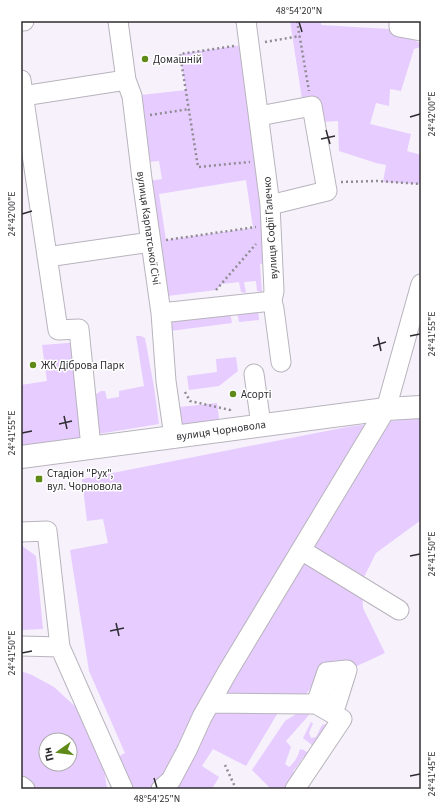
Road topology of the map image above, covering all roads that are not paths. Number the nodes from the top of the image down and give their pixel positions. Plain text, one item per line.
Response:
1 (118, 21) edge
2 (246, 21) edge
3 (399, 21) edge
4 (421, 31) edge
5 (126, 80) junction
6 (22, 88) edge
7 (259, 116) junction
8 (270, 205) junction
9 (151, 242) junction
10 (47, 257) junction
11 (421, 284) edge
12 (272, 301) junction
13 (161, 313) junction
14 (416, 323) edge
15 (281, 362) dead end
16 (254, 374) dead end
17 (421, 407) edge
18 (386, 409) junction
19 (261, 425) junction
20 (174, 437) junction
21 (91, 448) junction
22 (21, 457) edge
23 (21, 532) edge
24 (301, 550) junction
25 (399, 610) dead end
26 (21, 646) edge
27 (60, 647) junction
28 (210, 703) junction
29 (21, 786) edge
30 (25, 789) edge
31 (123, 789) edge
32 (162, 789) edge
33 (295, 789) edge

1 - 5 street, вулиця Карпатської Січі
2 - 7 street, вулиця Софії Галечко
3 - 4 street
5 - 6 street
5 - 9 street, вулиця Карпатської Січі
6 - 10 street
7 - 8 street, вулиця Софії Галечко
7 - 8 street
8 - 12 street, вулиця Софії Галечко
9 - 10 street
9 - 13 street, вулиця Карпатської Січі
10 - 21 street
11 - 14 street
12 - 13 street
12 - 15 street, вулиця Софії Галечко
13 - 20 street, вулиця Карпатської Січі
14 - 18 street
16 - 19 street
17 - 18 main road, вулиця Чорновола
18 - 19 main road, вулиця Чорновола
18 - 24 street
19 - 20 main road, вулиця Чорновола
20 - 21 main road, вулиця Чорновола
21 - 22 main road, вулиця Чорновола
23 - 27 street
24 - 25 street
24 - 28 street
26 - 27 street
27 - 31 street
28 - 32 street
28 - 33 street
29 - 30 street

